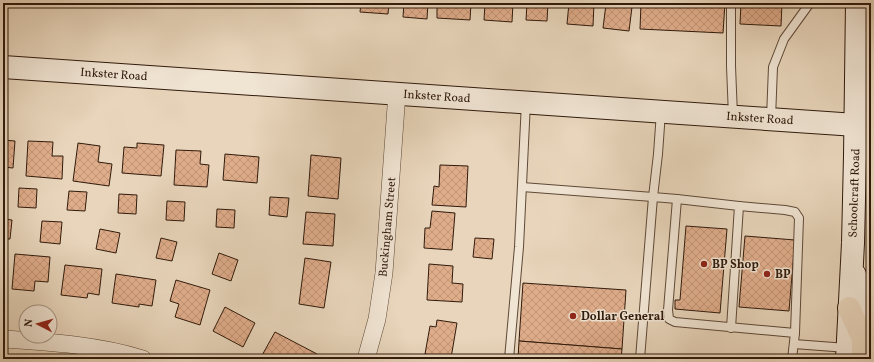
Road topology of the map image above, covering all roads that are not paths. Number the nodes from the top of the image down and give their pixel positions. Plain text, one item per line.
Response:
1 (731, 3) edge
2 (810, 3) edge
3 (858, 3) edge
4 (3, 67) edge
5 (397, 93) junction
6 (526, 102) junction
7 (661, 111) junction
8 (733, 116) junction
9 (771, 119) junction
10 (863, 125) edge
11 (522, 187) junction
12 (653, 197) junction
13 (677, 199) junction
14 (739, 206) junction
15 (852, 268) junction
16 (849, 308) joint
17 (871, 313) edge
18 (730, 328) junction
19 (795, 333) junction
20 (3, 339) edge
21 (794, 344) junction
22 (852, 355) edge
23 (143, 359) edge
24 (366, 359) edge
25 (509, 359) edge
26 (640, 359) edge
27 (792, 359) edge

1 - 8 lane
2 - 9 lane
3 - 10 main road, Schoolcraft Road
4 - 5 main road, Inkster Road
5 - 6 main road, Inkster Road
5 - 24 street, Buckingham Street
6 - 7 main road, Inkster Road
6 - 11 lane
7 - 8 main road, Inkster Road
7 - 12 lane
8 - 9 main road, Inkster Road
9 - 10 main road, Inkster Road
10 - 15 main road, Schoolcraft Road
11 - 12 lane
11 - 25 lane
12 - 13 lane
12 - 26 lane
13 - 14 lane
13 - 18 lane
14 - 18 lane
14 - 19 lane
15 - 16 main road, Schoolcraft Road
15 - 17 main road
16 - 22 highway
18 - 19 lane
19 - 21 lane
20 - 23 street
21 - 22 lane
21 - 27 lane

